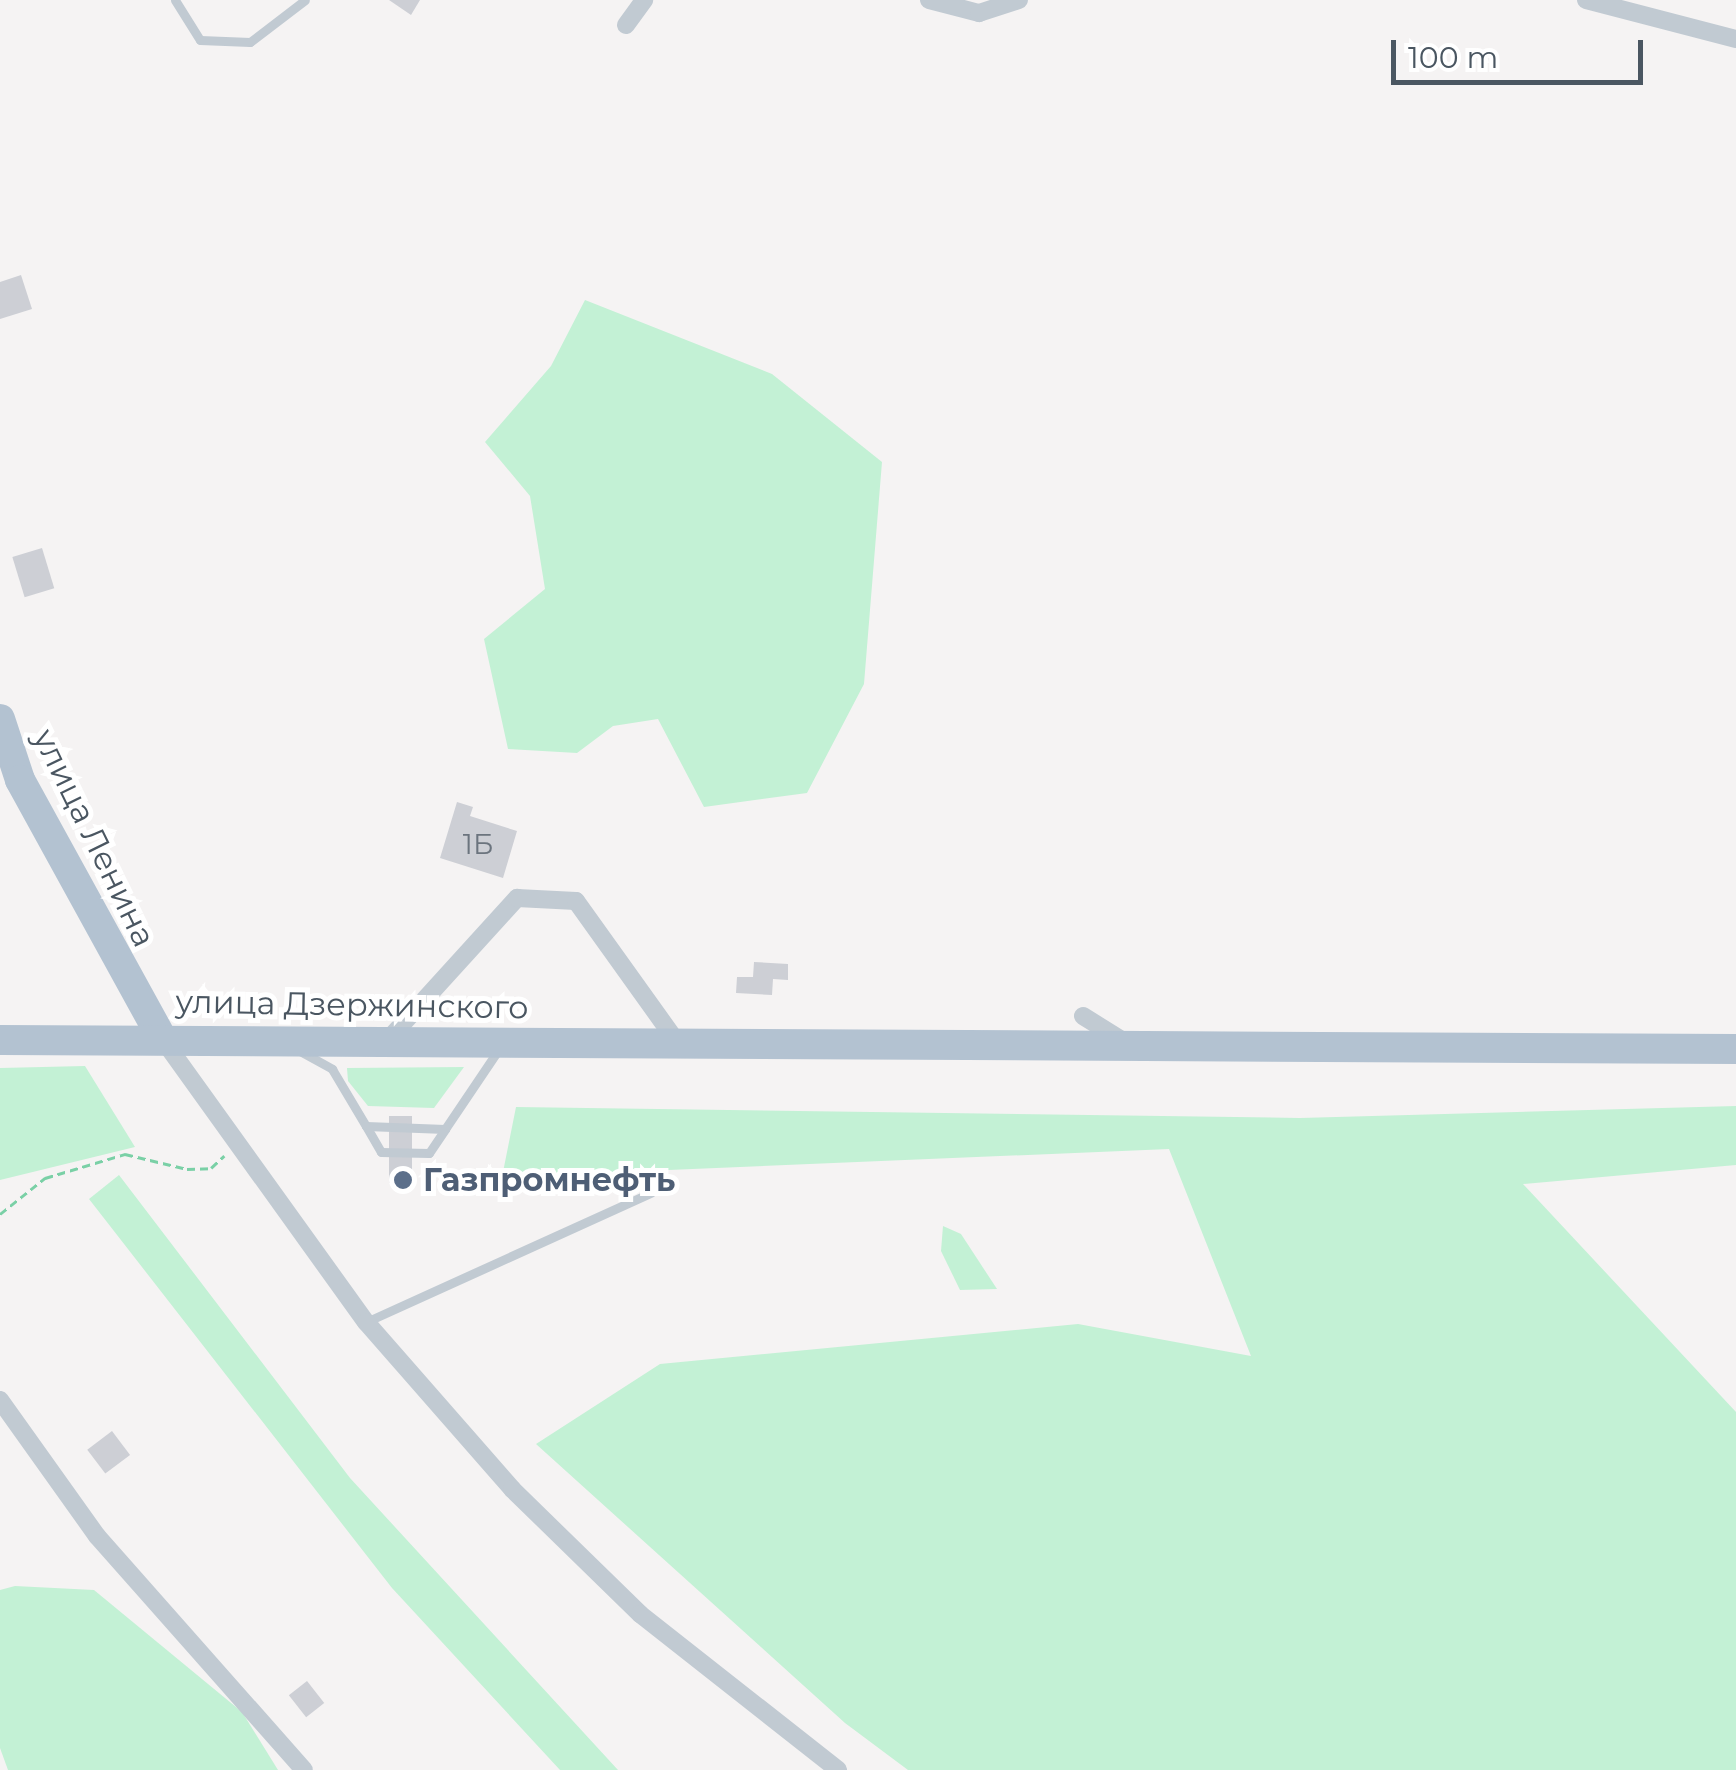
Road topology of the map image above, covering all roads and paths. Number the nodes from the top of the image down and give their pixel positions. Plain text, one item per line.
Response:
1 (175, 0) edge
2 (305, 0) edge
3 (644, 0) edge
4 (929, 0) edge
5 (1018, 0) edge
6 (1586, 0) edge
7 (626, 25) dead end
8 (1736, 39) edge
9 (0, 719) edge
10 (1083, 1016) dead end
11 (161, 1036) junction
12 (0, 1040) edge
13 (386, 1042) junction
14 (504, 1042) junction
15 (284, 1043) junction
16 (691, 1045) junction
17 (1132, 1047) junction
18 (1736, 1049) edge
19 (366, 1126) junction
20 (446, 1129) junction
21 (238, 1142) junction
22 (651, 1193) dead end
23 (0, 1214) edge
24 (366, 1322) junction
25 (0, 1400) edge
26 (304, 1770) edge
27 (838, 1770) edge

1 - 2 lane
3 - 7 street
4 - 5 street
6 - 8 street
9 - 11 main road, улица Ленина
10 - 17 street
11 - 12 main road, улица Дзержинского
11 - 15 main road, улица Дзержинского
11 - 21 street
13 - 14 main road, улица Дзержинского
13 - 15 main road, улица Дзержинского
13 - 16 street
14 - 16 main road, улица Дзержинского
14 - 20 lane
15 - 19 lane
16 - 17 main road, улица Дзержинского
17 - 18 main road, улица Дзержинского
19 - 20 lane
19 - 20 lane
21 - 23 path
21 - 24 street
22 - 24 lane
24 - 27 street
25 - 26 street

